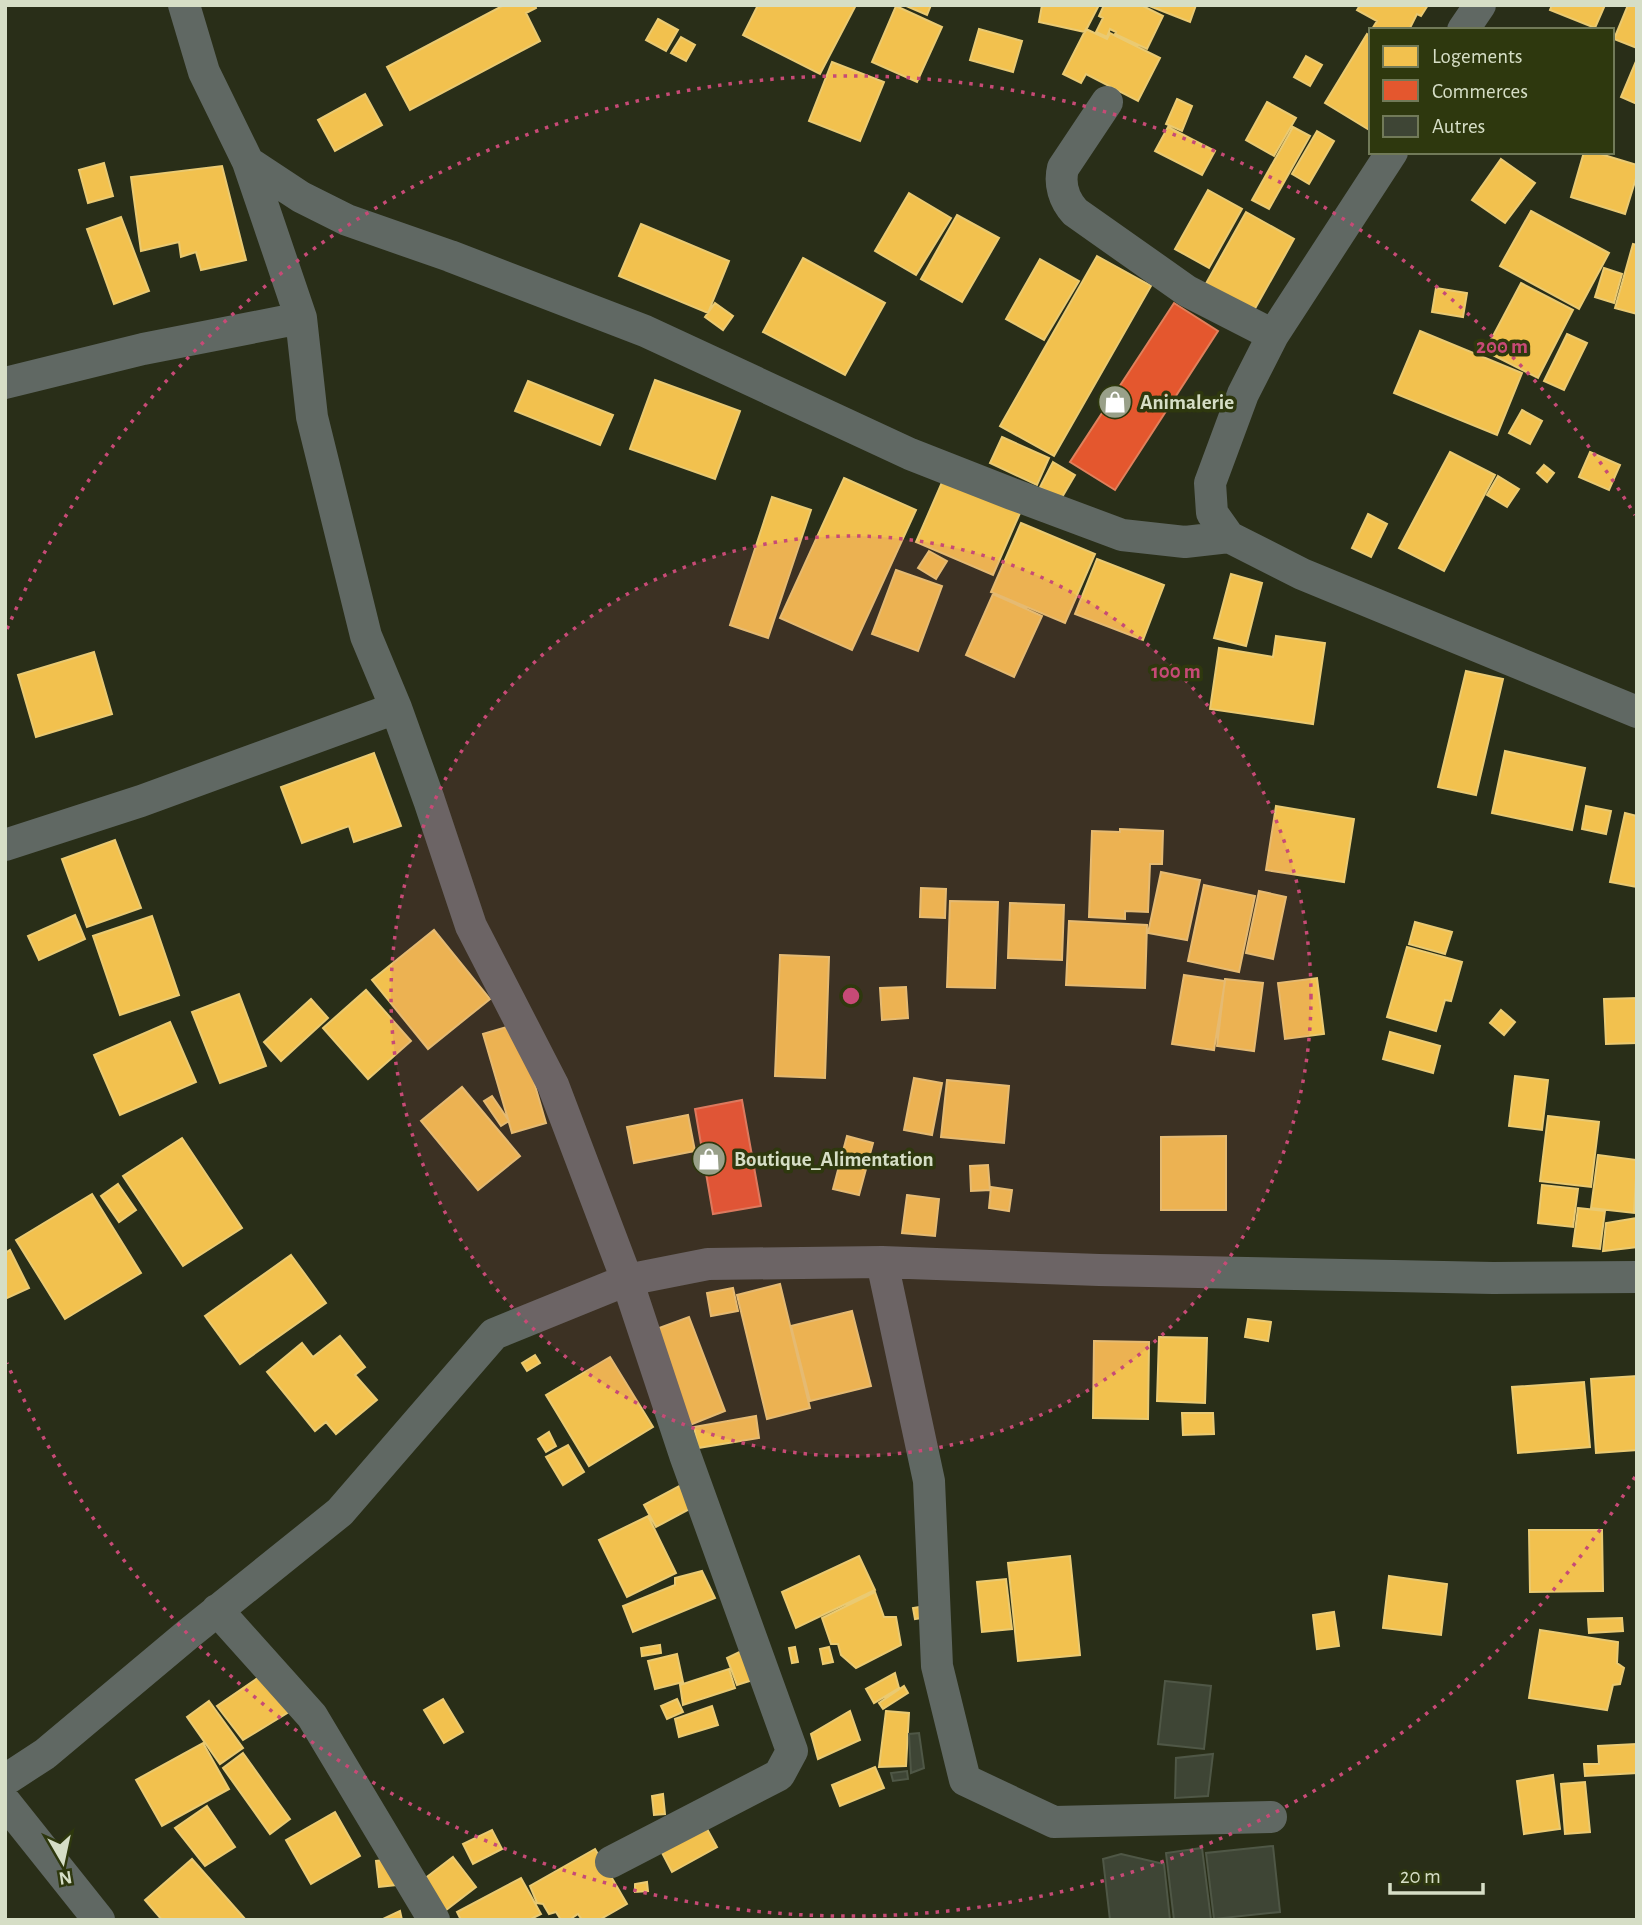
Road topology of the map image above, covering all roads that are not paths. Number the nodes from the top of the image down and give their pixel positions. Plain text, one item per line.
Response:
1 (184, 5) edge
2 (1480, 5) edge
3 (1464, 28) edge
4 (1107, 102) dead end
5 (1391, 154) edge
6 (248, 162) junction
7 (301, 318) junction
8 (1273, 335) junction
9 (5, 383) edge
10 (1229, 537) junction
11 (396, 708) junction
12 (1637, 712) edge
13 (5, 845) edge
14 (882, 1262) junction
15 (1637, 1277) edge
16 (627, 1280) junction
17 (217, 1611) junction
18 (5, 1780) edge
19 (5, 1802) edge
20 (1270, 1816) dead end
21 (611, 1862) dead end
22 (99, 1920) edge
23 (434, 1920) edge

1 - 6 street
2 - 3 street
4 - 8 street
5 - 8 street
6 - 7 street
6 - 10 street
7 - 9 street
7 - 11 street
8 - 10 street
10 - 12 street
11 - 13 street
11 - 16 street
14 - 15 street
14 - 16 street
14 - 20 street
16 - 17 street
16 - 21 street
17 - 18 street
17 - 23 street
19 - 22 street

